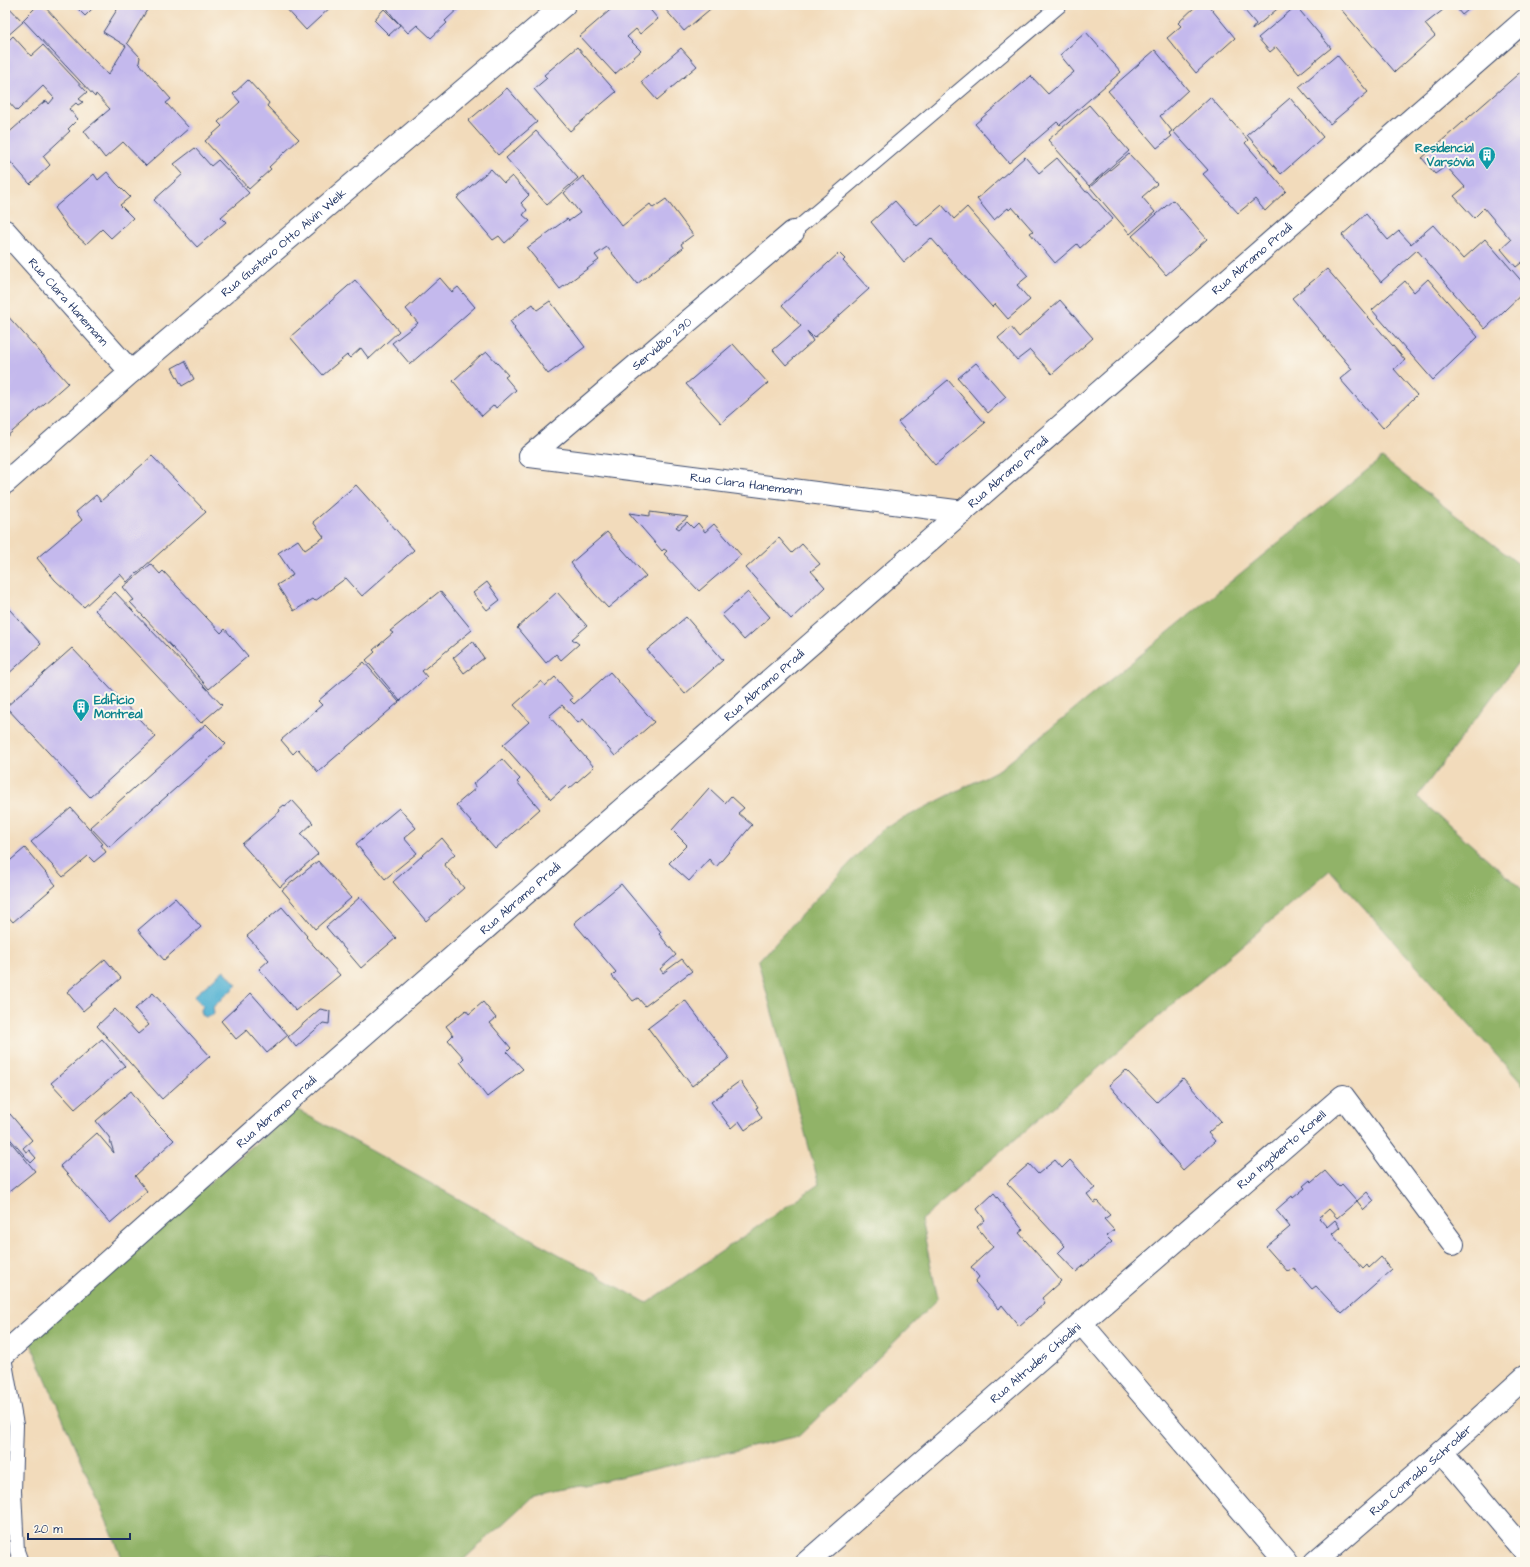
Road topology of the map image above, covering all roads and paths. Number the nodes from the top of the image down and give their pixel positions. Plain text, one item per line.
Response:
1 (564, 5) edge
2 (1060, 5) edge
3 (1525, 20) edge
4 (5, 231) edge
5 (793, 232) joint
6 (131, 372) junction
7 (530, 456) joint
8 (5, 483) edge
9 (963, 512) junction
10 (1453, 1244) dead end
11 (1081, 1323) junction
12 (5, 1353) edge
13 (5, 1363) edge
14 (1525, 1377) edge
15 (1442, 1452) junction
16 (1525, 1551) edge
17 (21, 1562) edge
18 (807, 1562) edge
19 (1286, 1562) edge
20 (1315, 1562) edge

1 - 6 street, Rua Gustavo Otto Alvin Welk
2 - 5 lane
3 - 9 street, Rua Abramo Pradi
4 - 6 street, Rua Clara Hanemann
5 - 7 street, Servidão 290
6 - 8 street, Rua Gustavo Otto Alvin Welk
7 - 9 street, Rua Clara Hanemann
9 - 12 street, Rua Abramo Pradi
10 - 11 street, Rua Ingoberto Konell
11 - 18 street, Rua Altrudes Chiodini
11 - 19 street, Rua Altrudes Chiodini
13 - 17 lane
14 - 15 street, Rua Conrado Schroder
15 - 16 street
15 - 20 street, Rua Conrado Schroder

